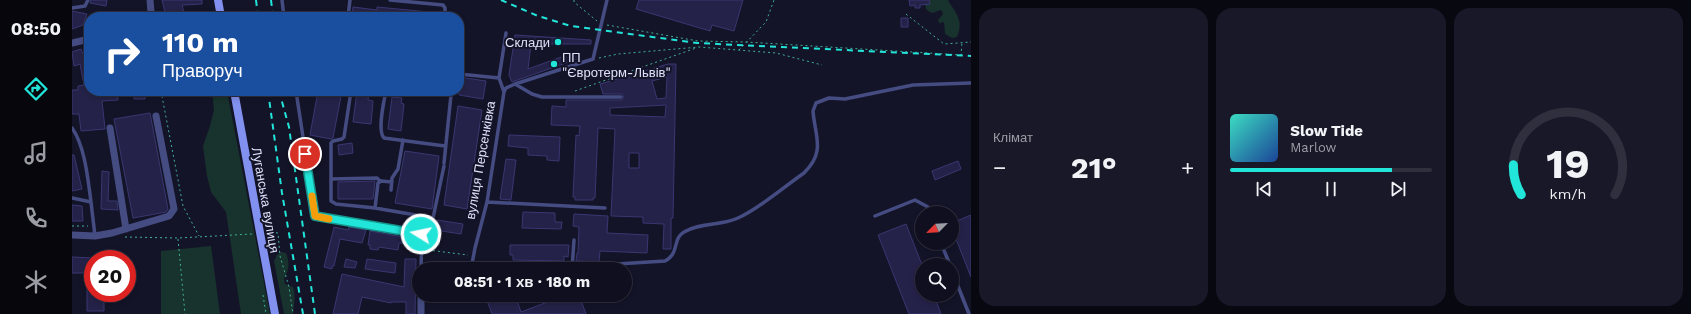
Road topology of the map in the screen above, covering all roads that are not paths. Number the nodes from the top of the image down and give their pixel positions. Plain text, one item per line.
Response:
1 (88, 0) edge
2 (150, 0) edge
3 (218, 0) edge
4 (282, 0) edge
5 (350, 0) edge
6 (390, 0) edge
7 (608, 0) edge
8 (72, 8) edge
9 (151, 12) edge
10 (220, 12) edge
11 (283, 12) edge
12 (349, 12) edge
13 (446, 12) edge
14 (506, 33) dead end
15 (84, 41) edge
16 (72, 43) edge
17 (464, 74) edge
18 (499, 78) junction
19 (971, 83) edge
20 (515, 84) junction
21 (504, 92) junction
22 (235, 96) edge
23 (297, 96) edge
24 (350, 96) edge
25 (385, 96) edge
26 (450, 96) edge
27 (621, 96) dead end
28 (156, 116) dead end
29 (72, 128) edge
30 (110, 128) dead end
31 (403, 140) junction
32 (445, 146) junction
33 (331, 178) junction
34 (380, 181) junction
35 (392, 182) junction
36 (391, 190) dead end
37 (72, 198) edge
38 (91, 202) junction
39 (487, 202) junction
40 (926, 206) edge
41 (375, 208) junction
42 (605, 208) dead end
43 (875, 216) dead end
44 (433, 218) junction
45 (126, 229) junction
46 (421, 234) junction
47 (72, 235) edge
48 (95, 236) junction
49 (574, 240) dead end
50 (421, 262) edge
51 (473, 262) edge
52 (572, 262) edge
53 (632, 263) edge
54 (959, 289) edge
55 (421, 302) edge
56 (275, 314) edge
57 (422, 314) edge
58 (969, 314) edge

1 - 8 lane
2 - 9 street
3 - 10 main road
4 - 11 lane
5 - 12 lane
6 - 13 lane
7 - 20 lane, вулиця Персенківка
14 - 18 lane
15 - 16 street
17 - 18 lane
18 - 21 lane
19 - 53 lane
20 - 21 lane, вулиця Персенківка
20 - 27 lane
21 - 39 lane, вулиця Персенківка
22 - 56 main road, Луганська вулиця
23 - 46 lane
24 - 33 lane
25 - 31 lane
26 - 32 lane
28 - 45 street
29 - 38 lane
30 - 45 street
31 - 32 lane
31 - 35 lane
32 - 44 lane
33 - 34 lane
33 - 41 lane
34 - 35 lane
34 - 41 lane
35 - 36 lane
37 - 38 lane
38 - 48 lane
39 - 42 lane
39 - 51 lane, вулиця Персенківка
40 - 43 lane
41 - 44 lane
44 - 46 lane
45 - 48 street
46 - 50 lane
47 - 48 street
49 - 52 lane
54 - 58 lane
55 - 57 street

